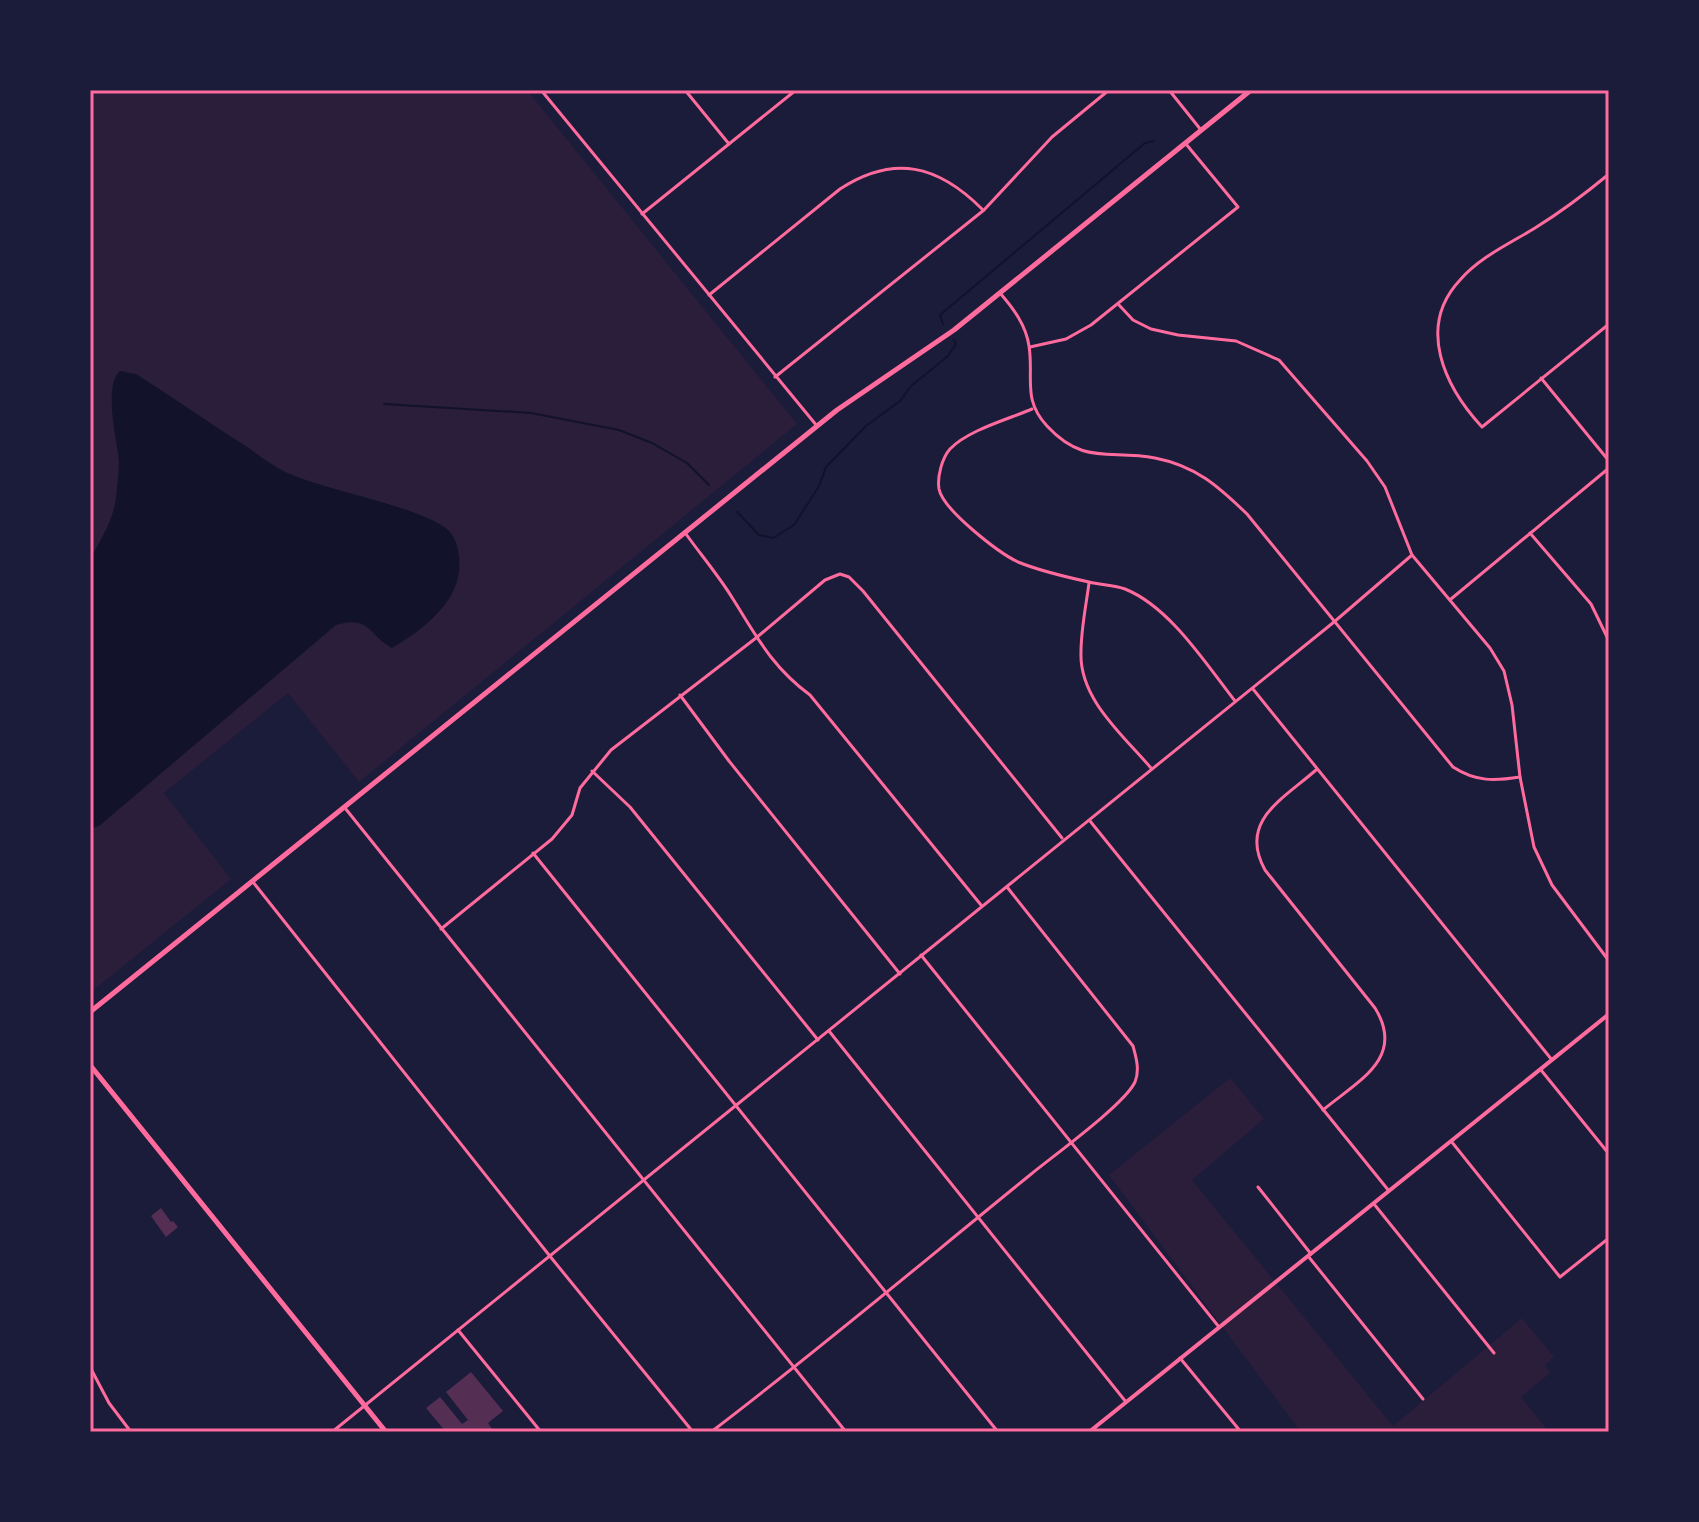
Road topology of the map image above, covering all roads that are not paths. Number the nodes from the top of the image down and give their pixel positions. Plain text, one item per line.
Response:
1 (541, 90) edge
2 (685, 90) edge
3 (796, 90) edge
4 (1109, 90) edge
5 (1169, 90) edge
6 (1251, 90) edge
7 (1201, 130) junction
8 (1186, 143) junction
9 (729, 144) junction
10 (1609, 174) edge
11 (984, 210) junction
12 (642, 214) junction
13 (1000, 293) junction
14 (709, 295) junction
15 (1119, 305) junction
16 (1609, 324) edge
17 (1030, 347) junction
18 (775, 377) junction
19 (1541, 378) junction
20 (1033, 408) junction
21 (817, 426) junction
22 (1609, 461) edge
23 (1609, 468) edge
24 (684, 532) junction
25 (1530, 533) junction
26 (1412, 555) junction
27 (1089, 582) junction
28 (1451, 599) junction
29 (1334, 622) junction
30 (756, 638) junction
31 (1609, 641) edge
32 (1253, 688) junction
33 (680, 695) junction
34 (1235, 701) junction
35 (1151, 768) junction
36 (1318, 769) junction
37 (592, 771) junction
38 (1520, 777) junction
39 (345, 808) junction
40 (1089, 819) junction
41 (1063, 839) junction
42 (533, 853) junction
43 (252, 881) junction
44 (1007, 887) junction
45 (981, 905) junction
46 (441, 929) junction
47 (921, 955) junction
48 (1609, 961) edge
49 (900, 974) junction
50 (90, 1012) edge
51 (1609, 1014) edge
52 (829, 1031) junction
53 (818, 1040) junction
54 (1552, 1060) junction
55 (90, 1065) edge
56 (1540, 1069) junction
57 (736, 1105) junction
58 (1323, 1110) junction
59 (1071, 1141) junction
60 (1451, 1141) junction
61 (1609, 1154) edge
62 (642, 1181) junction
63 (1258, 1187) dead end
64 (1389, 1191) junction
65 (1374, 1204) junction
66 (978, 1217) junction
67 (1609, 1238) edge
68 (549, 1255) junction
69 (1310, 1255) junction
70 (886, 1292) junction
71 (1219, 1327) junction
72 (458, 1330) junction
73 (1494, 1353) dead end
74 (1180, 1358) junction
75 (90, 1367) edge
76 (794, 1368) junction
77 (1423, 1399) dead end
78 (1126, 1402) junction
79 (365, 1405) junction
80 (131, 1432) edge
81 (332, 1432) edge
82 (386, 1432) edge
83 (541, 1432) edge
84 (693, 1432) edge
85 (711, 1432) edge
86 (846, 1432) edge
87 (998, 1432) edge
88 (1089, 1432) edge
89 (1241, 1432) edge

1 - 12 street
2 - 9 street
3 - 9 street
4 - 11 street
5 - 7 street
6 - 7 main road
7 - 8 main road
8 - 13 main road
8 - 15 street
9 - 12 street
10 - 19 street
11 - 14 street
11 - 18 street
12 - 14 street
13 - 17 street
13 - 21 main road
14 - 18 street
15 - 17 street
15 - 26 street
16 - 19 street
17 - 20 street
18 - 21 street
19 - 22 street
20 - 27 street
20 - 29 street
21 - 24 main road
23 - 25 street
24 - 30 street
24 - 39 main road
25 - 28 street
25 - 31 street
26 - 28 street
26 - 29 street
27 - 34 street
27 - 35 street
28 - 38 street
29 - 32 street
29 - 38 street
30 - 33 street
30 - 41 street
30 - 45 street
32 - 34 street
32 - 36 street
33 - 37 street
33 - 49 street
34 - 35 street
35 - 40 street
36 - 54 street
36 - 58 street
37 - 42 street
37 - 53 street
38 - 48 street
39 - 43 main road
39 - 46 street
40 - 41 street
40 - 58 street
41 - 44 street
42 - 46 street
42 - 57 street
43 - 50 main road
43 - 68 street
44 - 45 street
44 - 59 street
45 - 47 street
46 - 62 street
47 - 49 street
47 - 59 street
49 - 52 street
51 - 54 street
52 - 53 street
52 - 66 street
53 - 57 street
54 - 56 street
55 - 79 main road
56 - 60 street
56 - 61 street
57 - 62 street
57 - 70 street
58 - 64 street
59 - 66 street
59 - 71 street
60 - 64 street
60 - 67 street
62 - 68 street
62 - 76 street
63 - 69 street
64 - 65 street
65 - 69 street
65 - 73 street
66 - 70 street
66 - 78 street
68 - 72 street
68 - 84 street
69 - 71 street
69 - 77 street
70 - 76 street
70 - 87 street
71 - 74 street
72 - 79 street
72 - 83 street
74 - 78 street
74 - 89 street
75 - 80 street
76 - 85 street
76 - 86 street
78 - 88 street
79 - 81 street
79 - 82 main road

